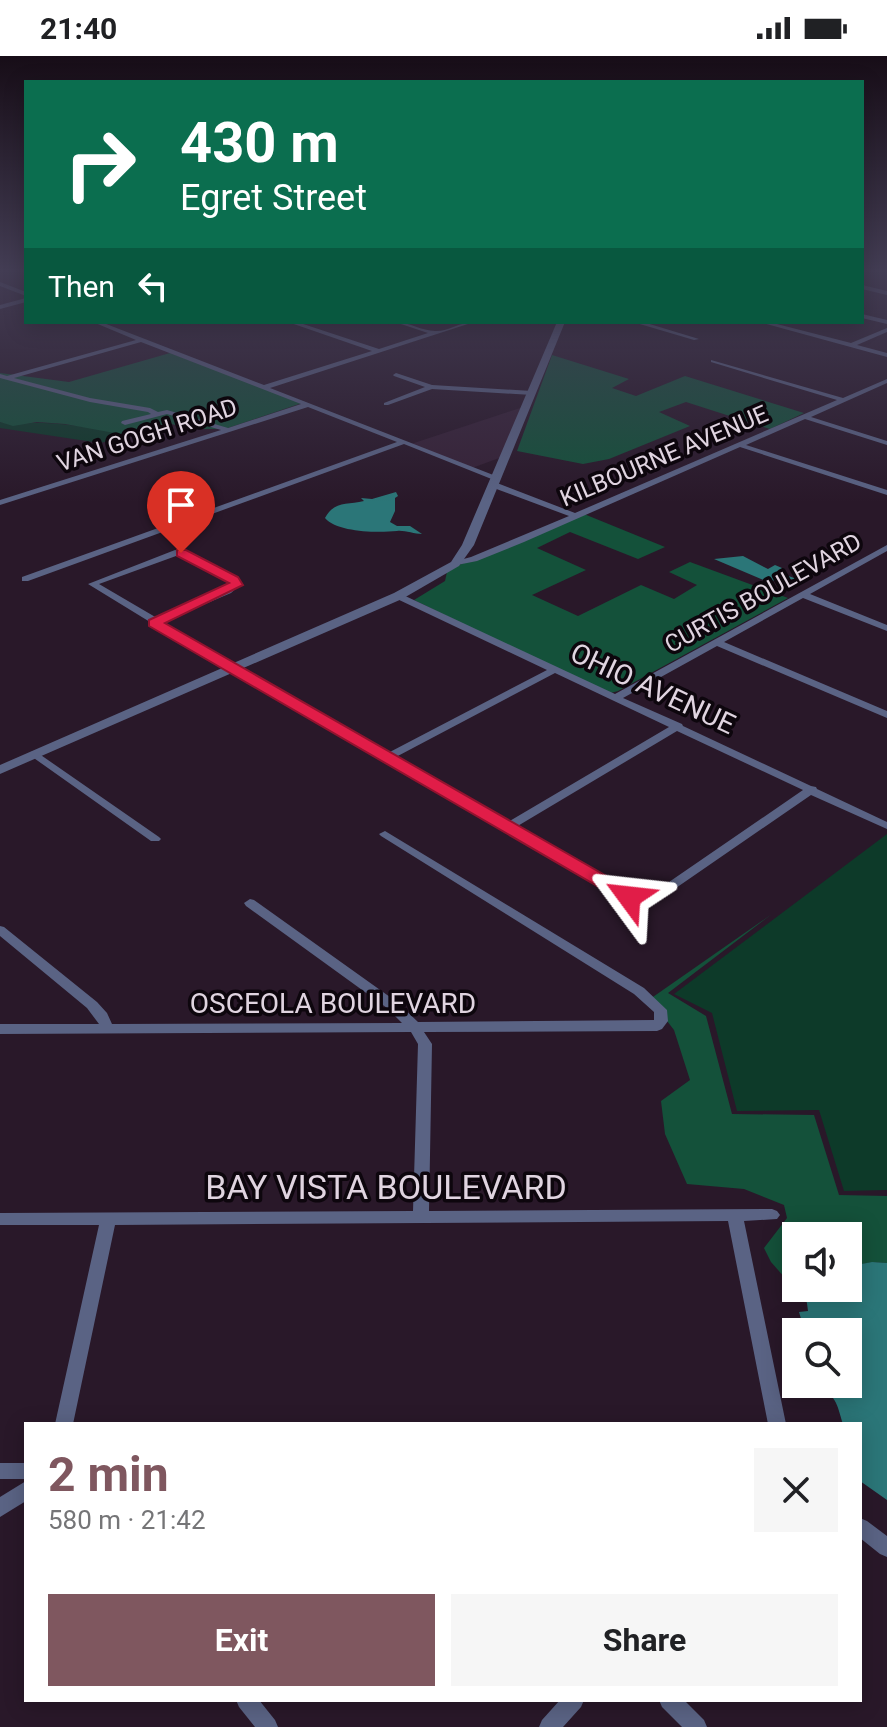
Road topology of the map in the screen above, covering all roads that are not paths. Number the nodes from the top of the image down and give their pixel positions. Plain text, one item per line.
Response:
1 (119, 346) edge
2 (156, 346) edge
3 (363, 346) edge
4 (394, 346) edge
5 (551, 346) edge
6 (850, 346) edge
7 (378, 351) junction
8 (887, 355) edge
9 (713, 361) dead end
10 (396, 375) dead end
11 (4, 377) edge
12 (887, 381) edge
13 (431, 387) junction
14 (262, 388) junction
15 (867, 390) junction
16 (532, 393) junction
17 (877, 393) dead end
18 (844, 400) junction
19 (386, 404) dead end
20 (306, 405) junction
21 (157, 415) junction
22 (805, 417) junction
23 (125, 423) dead end
24 (229, 430) junction
25 (403, 442) junction
26 (887, 443) edge
27 (740, 445) junction
28 (495, 482) junction
29 (887, 493) edge
30 (0, 503) edge
31 (575, 516) junction
32 (885, 552) edge
33 (455, 564) junction
34 (25, 579) dead end
35 (802, 594) junction
36 (398, 596) junction
37 (154, 623) junction
38 (887, 628) edge
39 (716, 642) junction
40 (230, 668) junction
41 (556, 669) junction
42 (617, 697) junction
43 (887, 715) edge
44 (678, 726) junction
45 (35, 754) junction
46 (386, 758) junction
47 (0, 770) edge
48 (812, 789) junction
49 (887, 826) edge
50 (507, 827) junction
51 (385, 834) dead end
52 (155, 839) dead end
53 (250, 903) dead end
54 (0, 930) edge
55 (415, 1027) junction
56 (107, 1028) junction
57 (0, 1029) edge
58 (772, 1215) dead end
59 (735, 1216) junction
60 (421, 1217) junction
61 (0, 1219) edge
62 (108, 1219) junction
63 (64, 1422) edge
64 (777, 1422) edge
65 (0, 1471) edge
66 (24, 1471) edge
67 (24, 1491) edge
68 (0, 1508) edge
69 (862, 1529) edge
70 (887, 1548) edge
71 (248, 1702) edge
72 (572, 1702) edge
73 (671, 1702) edge
74 (268, 1727) edge
75 (549, 1727) edge
76 (697, 1727) edge

1 - 11 street
2 - 14 street
3 - 7 street
4 - 7 street
5 - 16 street
6 - 8 street
7 - 14 street
9 - 18 street
10 - 13 street
11 - 21 street
12 - 15 street, KILBOURNE AVENUE
13 - 16 street
13 - 19 street
14 - 20 street
15 - 17 street
15 - 18 street, KILBOURNE AVENUE
16 - 28 street
18 - 22 street, KILBOURNE AVENUE
20 - 24 street, VAN GOGH ROAD
20 - 25 street
21 - 23 street
21 - 24 street
22 - 26 street
22 - 27 street, KILBOURNE AVENUE
24 - 30 street, VAN GOGH ROAD
25 - 28 street
25 - 34 street
27 - 29 street
27 - 31 street, KILBOURNE AVENUE
28 - 31 street
28 - 33 street
31 - 33 street, KILBOURNE AVENUE
32 - 35 street, CURTIS BOULEVARD
33 - 36 street
35 - 38 street
35 - 39 street, CURTIS BOULEVARD
36 - 40 street
36 - 41 street, OHIO AVENUE
37 - 37 street
37 - 40 street
39 - 42 street, CURTIS BOULEVARD
39 - 43 street
40 - 45 street
40 - 46 street
41 - 42 street, OHIO AVENUE
41 - 46 street
42 - 44 street, OHIO AVENUE
44 - 48 street, OHIO AVENUE
44 - 50 street
45 - 47 street
45 - 52 street
46 - 50 street
48 - 49 street, OHIO AVENUE
48 - 50 street
51 - 55 street, OSCEOLA BOULEVARD
53 - 55 street
54 - 56 street
55 - 56 street, OSCEOLA BOULEVARD
55 - 60 street
56 - 57 street, OSCEOLA BOULEVARD
58 - 59 street, BAY VISTA BOULEVARD
59 - 60 street, BAY VISTA BOULEVARD
59 - 64 street
60 - 62 street, BAY VISTA BOULEVARD
61 - 62 street, BAY VISTA BOULEVARD
62 - 63 street
65 - 66 street
67 - 68 street
69 - 70 street
71 - 74 street
72 - 75 street
73 - 76 street

